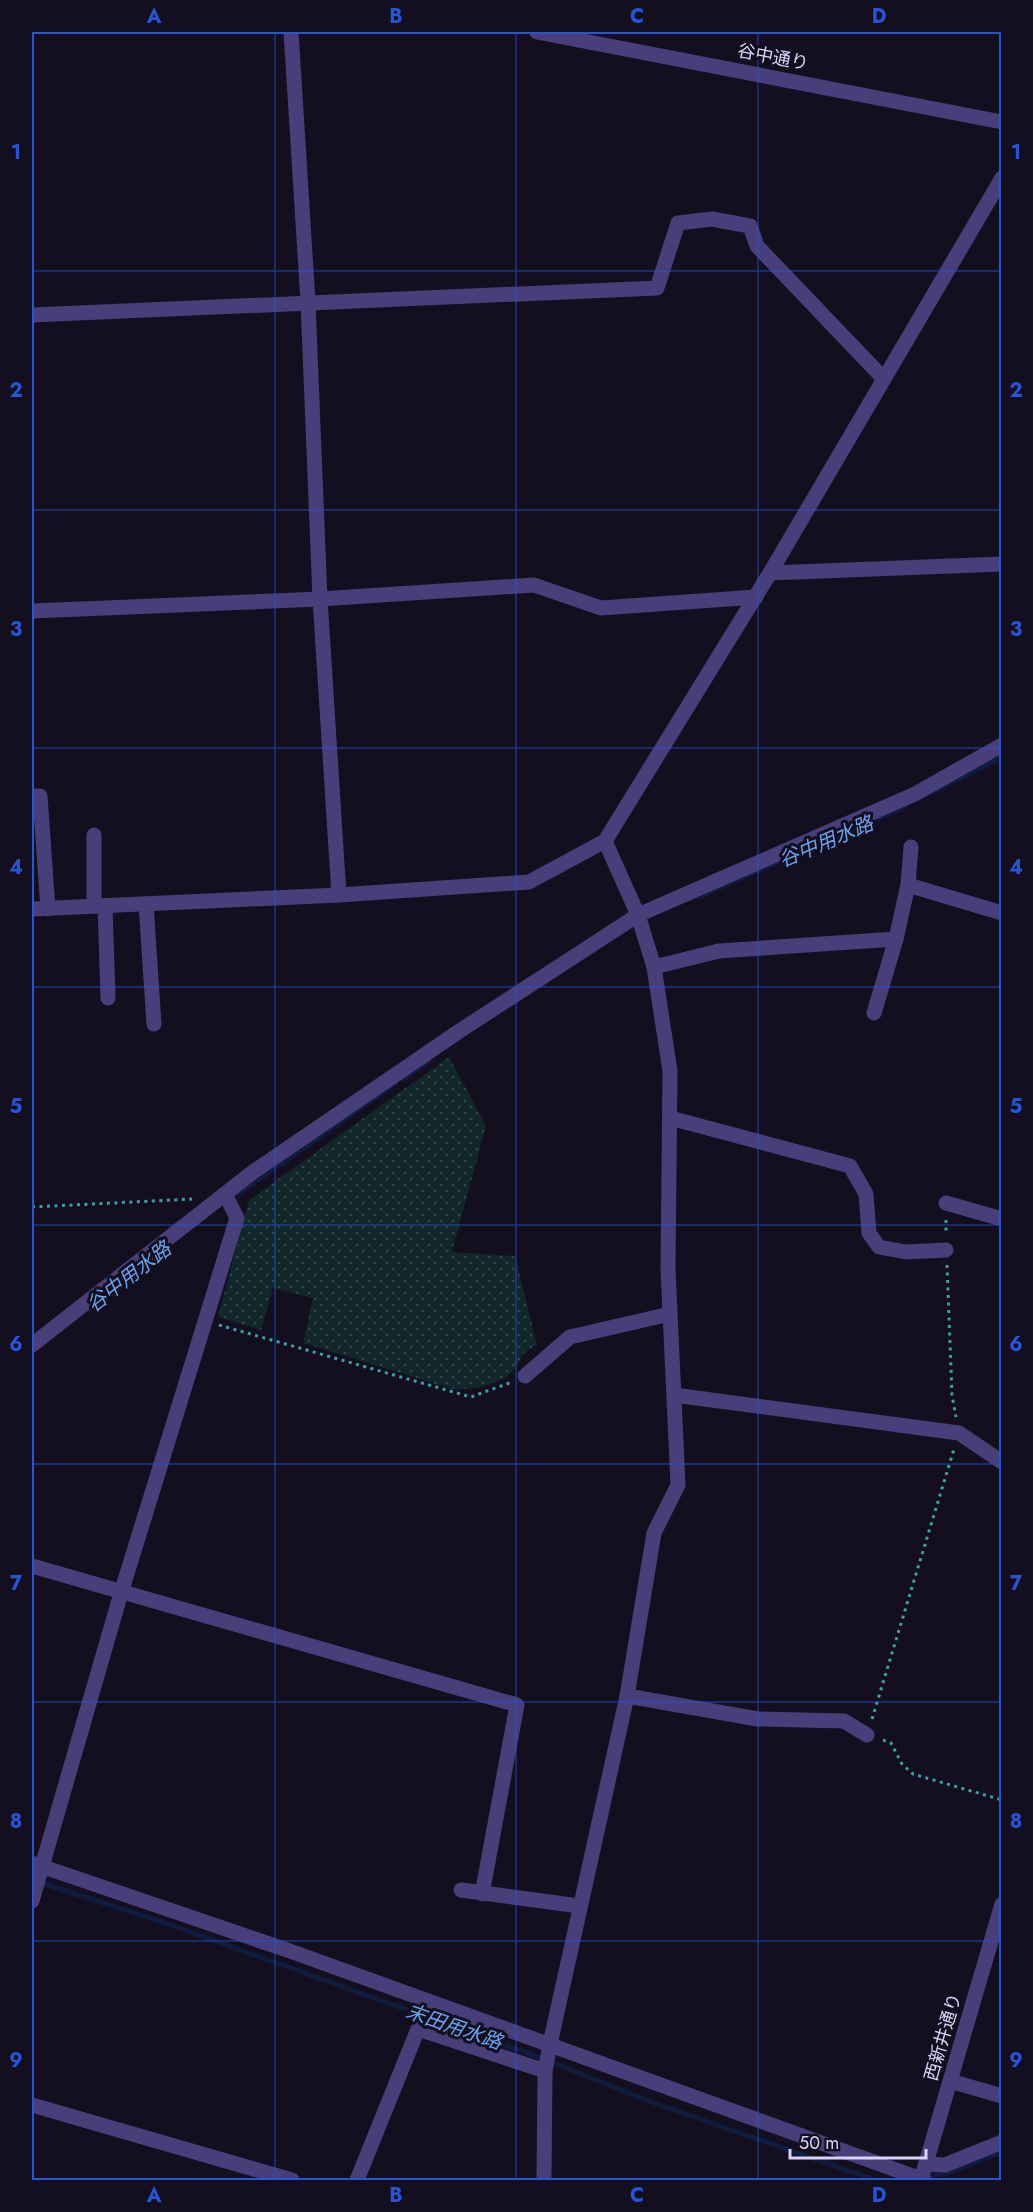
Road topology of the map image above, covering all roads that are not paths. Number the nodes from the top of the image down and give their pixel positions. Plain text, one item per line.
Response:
1 (291, 32) edge
2 (537, 32) edge
3 (1002, 122) edge
4 (1002, 178) edge
5 (308, 302) junction
6 (32, 315) edge
7 (884, 379) junction
8 (1002, 564) edge
9 (770, 573) junction
10 (756, 597) junction
11 (320, 598) junction
12 (32, 611) edge
13 (1002, 745) edge
14 (32, 796) edge
15 (94, 835) dead end
16 (606, 841) junction
17 (911, 847) dead end
18 (908, 885) junction
19 (339, 895) junction
20 (146, 904) junction
21 (99, 906) junction
22 (32, 909) edge
23 (48, 909) junction
24 (1002, 913) edge
25 (638, 915) junction
26 (896, 939) junction
27 (654, 967) junction
28 (108, 998) dead end
29 (874, 1013) dead end
30 (154, 1024) dead end
31 (670, 1118) junction
32 (225, 1194) junction
33 (946, 1203) road end
34 (1002, 1219) edge
35 (946, 1250) road end
36 (670, 1314) junction
37 (32, 1345) edge
38 (525, 1376) road end
39 (674, 1395) junction
40 (1002, 1461) edge
41 (32, 1566) edge
42 (121, 1593) junction
43 (627, 1696) junction
44 (867, 1735) road end
45 (37, 1865) edge
46 (461, 1890) dead end
47 (482, 1894) junction
48 (32, 1901) edge
49 (1002, 1904) edge
50 (579, 1906) junction
51 (550, 2044) junction
52 (546, 2071) junction
53 (950, 2081) junction
54 (1002, 2096) edge
55 (32, 2105) edge
56 (1002, 2142) edge
57 (926, 2164) junction
58 (922, 2180) edge
59 (292, 2181) edge
60 (357, 2181) edge
61 (544, 2181) edge

1 - 5 street
2 - 3 street, 谷中通り
4 - 7 street
5 - 6 street
5 - 7 street
5 - 11 street
7 - 9 street
8 - 9 street
9 - 10 street
10 - 11 street
10 - 16 street
11 - 12 street
11 - 19 street
13 - 25 street
14 - 23 street
15 - 21 street
16 - 19 street
16 - 25 street
17 - 18 street
18 - 24 street
18 - 26 street
19 - 20 street
20 - 21 street
20 - 30 street
21 - 23 street
21 - 28 street
22 - 23 street
25 - 27 street
25 - 32 street
26 - 27 street
26 - 29 street
27 - 31 street
31 - 35 street
31 - 36 street
32 - 37 street
32 - 42 street
33 - 34 street
36 - 38 street
36 - 39 street
39 - 40 street
39 - 43 street
41 - 42 street
42 - 45 street
42 - 47 street
43 - 44 street
43 - 50 street
45 - 48 street
45 - 51 street
46 - 47 street
47 - 50 street
49 - 53 street, 西新井通り
50 - 51 street
51 - 52 street
51 - 58 street
52 - 60 street
52 - 61 street
53 - 54 street
53 - 57 street, 西新井通り
55 - 59 street
56 - 57 street
57 - 58 street, 西新井通り

